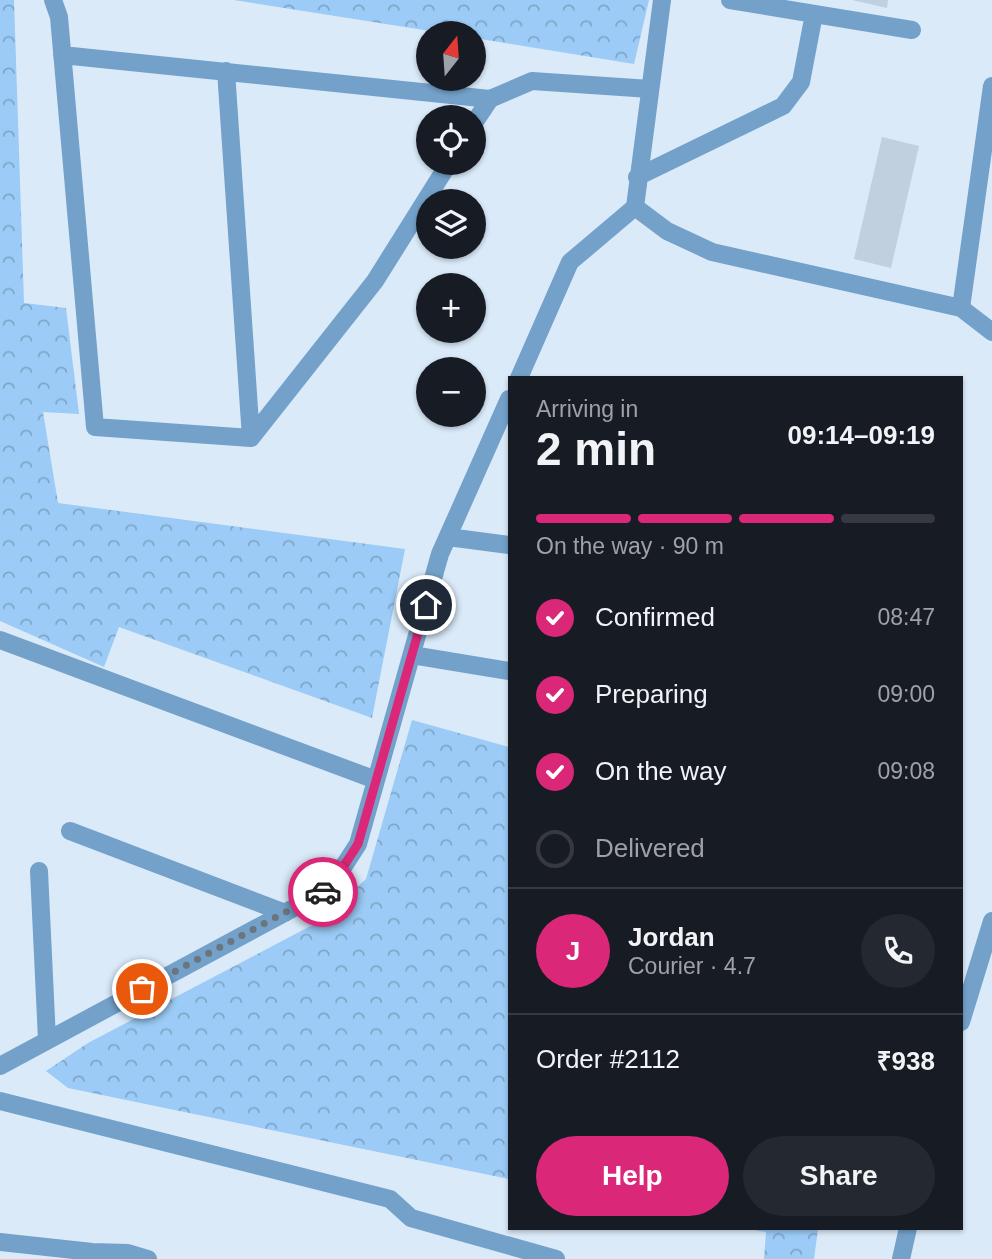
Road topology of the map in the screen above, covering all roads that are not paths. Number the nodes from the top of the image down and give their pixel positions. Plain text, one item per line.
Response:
1 (52, 0) edge
2 (662, 0) edge
3 (730, 0) edge
4 (814, 14) junction
5 (912, 30) dead end
6 (62, 55) junction
7 (226, 71) junction
8 (992, 86) edge
9 (650, 89) junction
10 (490, 99) junction
11 (486, 105) edge
12 (442, 175) edge
13 (638, 177) junction
14 (635, 207) junction
15 (961, 308) junction
16 (992, 332) edge
17 (520, 376) edge
18 (508, 401) edge
19 (251, 438) junction
20 (448, 537) junction
21 (508, 545) edge
22 (0, 640) edge
23 (412, 655) junction
24 (508, 671) edge
25 (376, 780) junction
26 (70, 831) dead end
27 (39, 871) dead end
28 (285, 913) junction
29 (992, 921) edge
30 (963, 1015) edge
31 (47, 1040) junction
32 (0, 1066) edge
33 (0, 1101) edge
34 (908, 1230) edge
35 (0, 1242) edge
36 (148, 1259) edge
37 (556, 1259) edge
38 (901, 1259) edge

1 - 6 street
2 - 9 street
3 - 4 street
4 - 5 street
4 - 13 street
6 - 7 street
6 - 19 street
7 - 10 street
7 - 19 street
8 - 15 street
9 - 10 street
9 - 13 street
10 - 11 street
12 - 19 street
13 - 14 street
14 - 15 street
14 - 17 street
15 - 16 street
18 - 20 street
20 - 21 street
20 - 23 street
22 - 25 street
23 - 24 street
23 - 25 street
25 - 28 street
26 - 28 street
27 - 31 street
28 - 31 street
29 - 30 street
31 - 32 street
33 - 37 street
34 - 38 street
35 - 36 street

